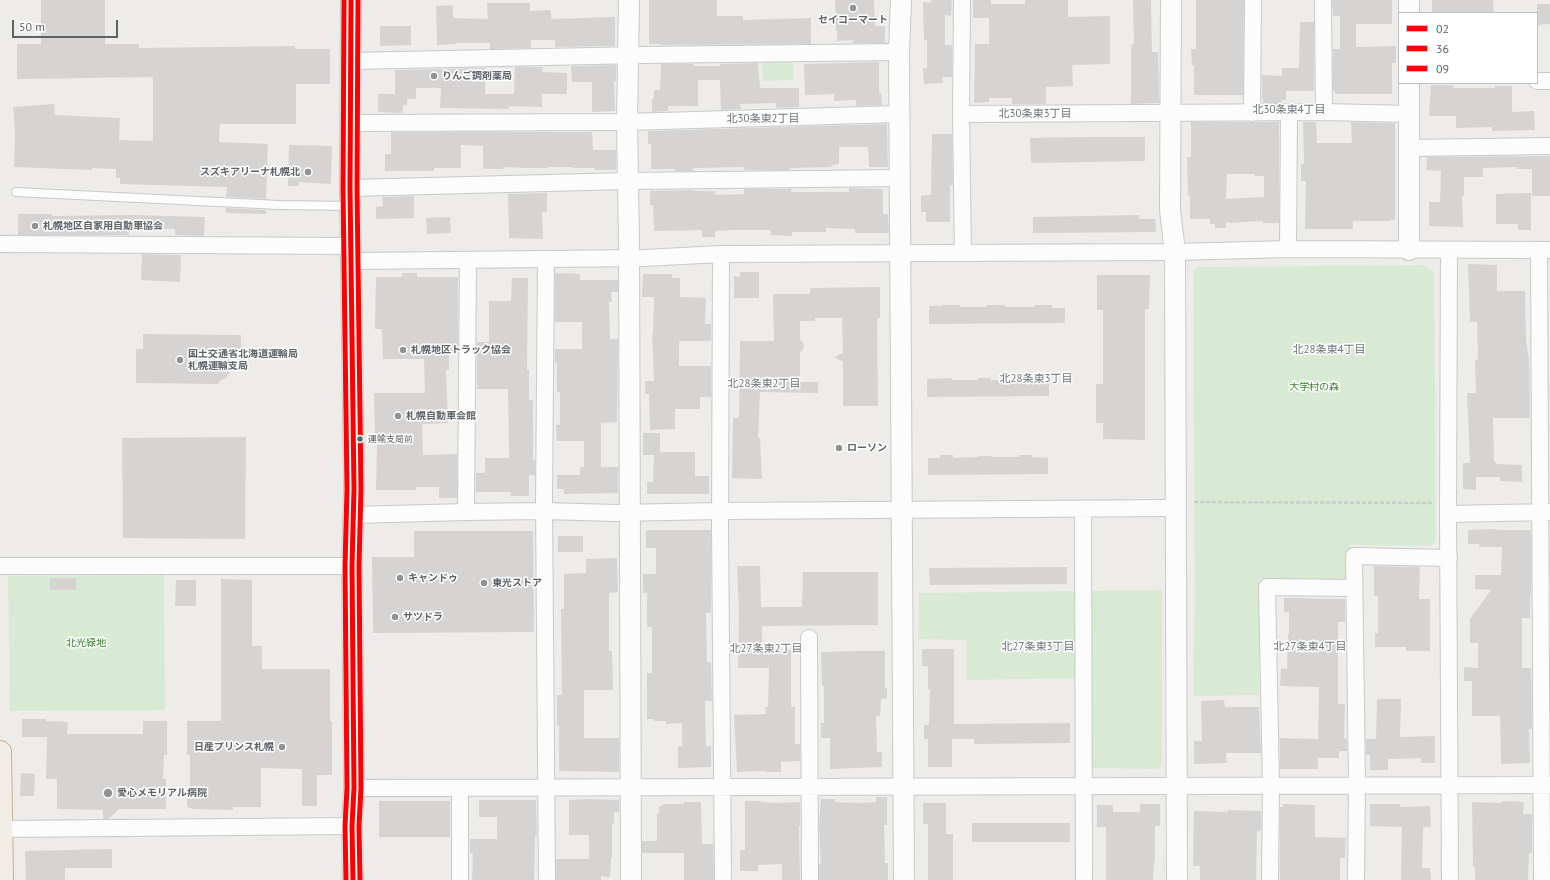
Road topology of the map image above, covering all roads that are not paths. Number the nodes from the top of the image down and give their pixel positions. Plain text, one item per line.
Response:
1 (351, 0) edge
2 (629, 0) edge
3 (901, 0) edge
4 (962, 0) edge
5 (1171, 0) edge
6 (1253, 0) edge
7 (1323, 0) edge
8 (1409, 0) edge
9 (1409, 12) edge
10 (899, 52) junction
11 (629, 56) junction
12 (351, 62) junction
13 (1538, 81) edge
14 (1550, 81) edge
15 (1409, 84) edge
16 (1252, 112) junction
17 (1289, 112) junction
18 (1324, 112) junction
19 (1170, 113) junction
20 (899, 114) junction
21 (961, 114) junction
22 (1409, 114) junction
23 (627, 122) junction
24 (351, 123) junction
25 (1550, 146) edge
26 (1409, 148) junction
27 (899, 178) junction
28 (627, 181) junction
29 (16, 192) dead end
30 (351, 197) junction
31 (0, 244) edge
32 (1288, 249) junction
33 (1409, 250) junction
34 (1449, 250) junction
35 (1545, 250) edge
36 (1175, 252) junction
37 (963, 253) junction
38 (352, 254) junction
39 (721, 254) junction
40 (900, 254) junction
41 (629, 258) junction
42 (546, 259) junction
43 (468, 260) junction
44 (1185, 505) junction
45 (1444, 508) junction
46 (1083, 509) junction
47 (902, 510) junction
48 (720, 511) junction
49 (466, 512) junction
50 (544, 512) junction
51 (1545, 512) edge
52 (630, 513) junction
53 (353, 515) junction
54 (1449, 558) junction
55 (0, 566) edge
56 (352, 566) junction
57 (1354, 588) junction
58 (809, 638) dead end
59 (0, 752) edge
60 (1270, 785) junction
61 (1450, 785) junction
62 (1546, 785) edge
63 (1084, 786) junction
64 (1178, 786) junction
65 (1357, 786) junction
66 (810, 787) junction
67 (904, 787) junction
68 (354, 788) junction
69 (460, 788) junction
70 (546, 788) junction
71 (630, 788) junction
72 (723, 788) junction
73 (352, 826) junction
74 (1, 829) junction
75 (2, 880) edge
76 (353, 880) edge
77 (460, 880) edge
78 (547, 880) edge
79 (631, 880) edge
80 (723, 880) edge
81 (810, 880) edge
82 (904, 880) edge
83 (1084, 880) edge
84 (1178, 880) edge
85 (1270, 880) edge
86 (1356, 880) edge
87 (1450, 880) edge
88 (1542, 880) edge

1 - 12 street
2 - 11 street
3 - 10 street
4 - 21 street
5 - 19 street
6 - 16 street
7 - 18 street
8 - 9 street
10 - 11 street
10 - 20 street
11 - 12 street
11 - 23 street
12 - 24 street
13 - 14 street
15 - 22 street
16 - 17 street
16 - 19 street
17 - 18 street
17 - 32 street
18 - 22 street
19 - 21 street
19 - 36 street
20 - 23 street
20 - 27 street
21 - 37 street
22 - 26 street
23 - 24 street
23 - 28 street
24 - 30 street
25 - 26 street
26 - 33 street
27 - 28 street
27 - 40 street
28 - 30 street
28 - 41 street
29 - 30 lane
30 - 38 street
31 - 38 street
32 - 33 street
32 - 36 street
33 - 34 street
34 - 35 street
34 - 45 street
35 - 51 street
36 - 37 street
36 - 44 street
37 - 40 street
38 - 43 street
38 - 53 street
39 - 40 street
39 - 41 street
39 - 48 street
40 - 47 street
41 - 42 street
41 - 52 street
42 - 43 street
42 - 50 street
43 - 49 street
44 - 46 street
44 - 64 street
45 - 51 street
45 - 54 street
46 - 47 street
46 - 63 street
47 - 48 street
47 - 67 street
48 - 52 street
48 - 72 street
49 - 50 street
49 - 53 street
50 - 52 street
50 - 70 street
51 - 62 street
52 - 71 street
53 - 56 street
54 - 57 street
54 - 61 street
55 - 56 street
56 - 68 street
57 - 60 street
57 - 65 street
58 - 66 street
59 - 74 highway
60 - 64 street
60 - 65 street
60 - 85 street
61 - 62 street
61 - 65 street
61 - 87 street
62 - 88 street
63 - 64 street
63 - 67 street
63 - 83 street
64 - 84 street
65 - 86 street
66 - 67 street
66 - 72 street
66 - 81 street
67 - 82 street
68 - 69 street
68 - 73 street
69 - 70 street
69 - 77 street
70 - 71 street
70 - 78 street
71 - 72 street
71 - 79 street
72 - 80 street
73 - 74 street
73 - 76 street
74 - 75 highway

